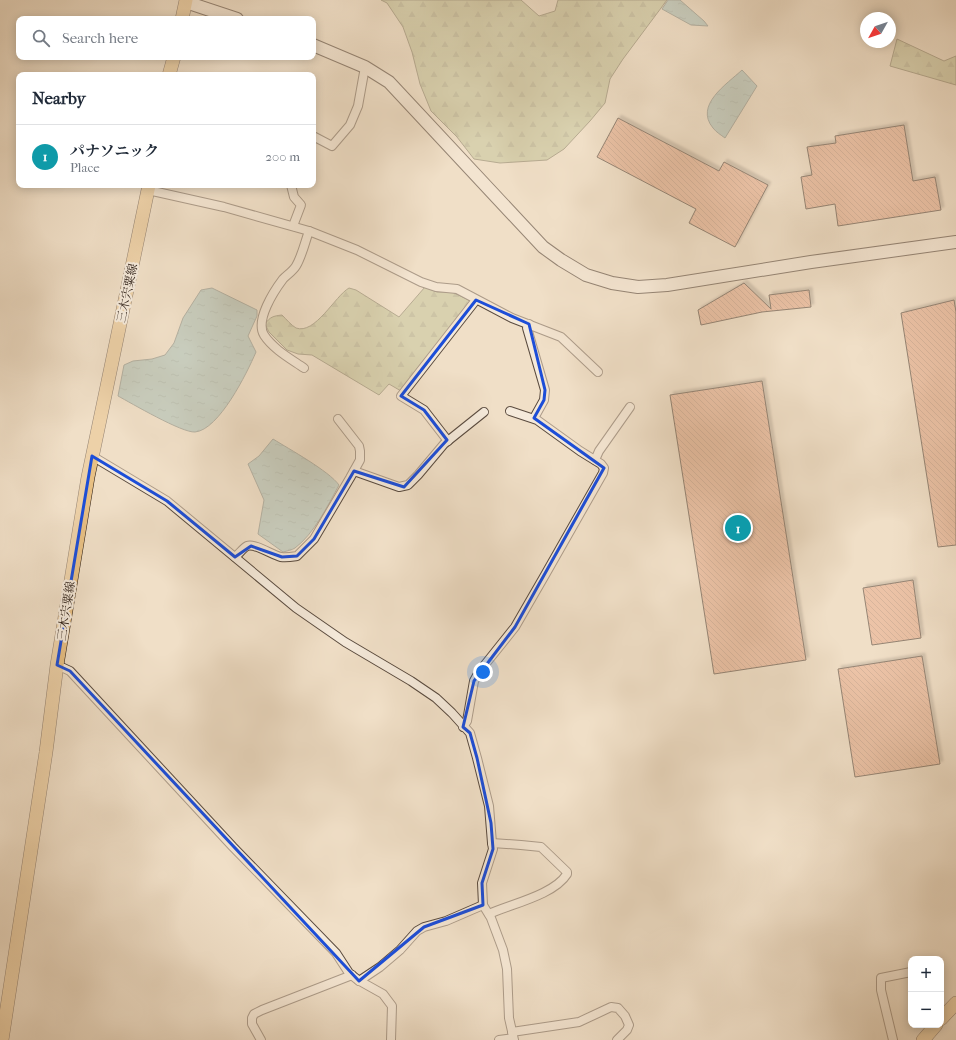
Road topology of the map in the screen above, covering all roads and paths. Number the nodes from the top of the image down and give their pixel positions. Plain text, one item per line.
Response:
1 (186, 1) edge
2 (183, 16) edge
3 (228, 16) edge
4 (316, 47) edge
5 (173, 60) edge
6 (365, 67) junction
7 (171, 72) edge
8 (316, 138) edge
9 (149, 188) edge
10 (292, 188) edge
11 (293, 226) junction
12 (309, 231) junction
13 (956, 242) edge
14 (476, 300) junction
15 (529, 324) junction
16 (304, 368) dead end
17 (598, 372) dead end
18 (630, 407) dead end
19 (510, 410) dead end
20 (484, 412) dead end
21 (534, 418) junction
22 (338, 419) dead end
23 (448, 441) junction
24 (92, 456) junction
25 (595, 460) junction
26 (354, 471) junction
27 (236, 557) junction
28 (57, 665) junction
29 (463, 726) junction
30 (492, 843) junction
31 (483, 904) junction
32 (489, 914) junction
33 (908, 973) edge
34 (352, 975) junction
35 (359, 981) junction
36 (956, 1003) edge
37 (944, 1016) edge
38 (933, 1028) edge
39 (513, 1037) edge
40 (2, 1040) edge
41 (260, 1040) edge
42 (391, 1040) edge
43 (499, 1040) edge
44 (617, 1040) edge
45 (893, 1040) edge
46 (923, 1040) edge

1 - 2 main road
1 - 3 street
4 - 6 street
5 - 7 main road
6 - 8 street
6 - 13 street
9 - 11 street
9 - 24 main road, 三木宍粟線
10 - 11 street
11 - 12 street
12 - 14 street
12 - 16 street
14 - 15 street
14 - 23 street
15 - 17 street
15 - 21 street
18 - 25 street
19 - 21 street
20 - 23 street
21 - 25 street
22 - 26 street
23 - 26 street
24 - 27 street
24 - 28 main road, 三木宍粟線
25 - 29 street
26 - 27 street
27 - 29 street
28 - 34 street
28 - 40 main road, 三木宍粟線
29 - 30 street
30 - 31 street
30 - 32 street
31 - 32 street
31 - 35 street
32 - 39 street
33 - 45 street
34 - 35 street
34 - 41 street
35 - 42 street
36 - 37 main road
38 - 46 main road
39 - 43 street
39 - 44 street

